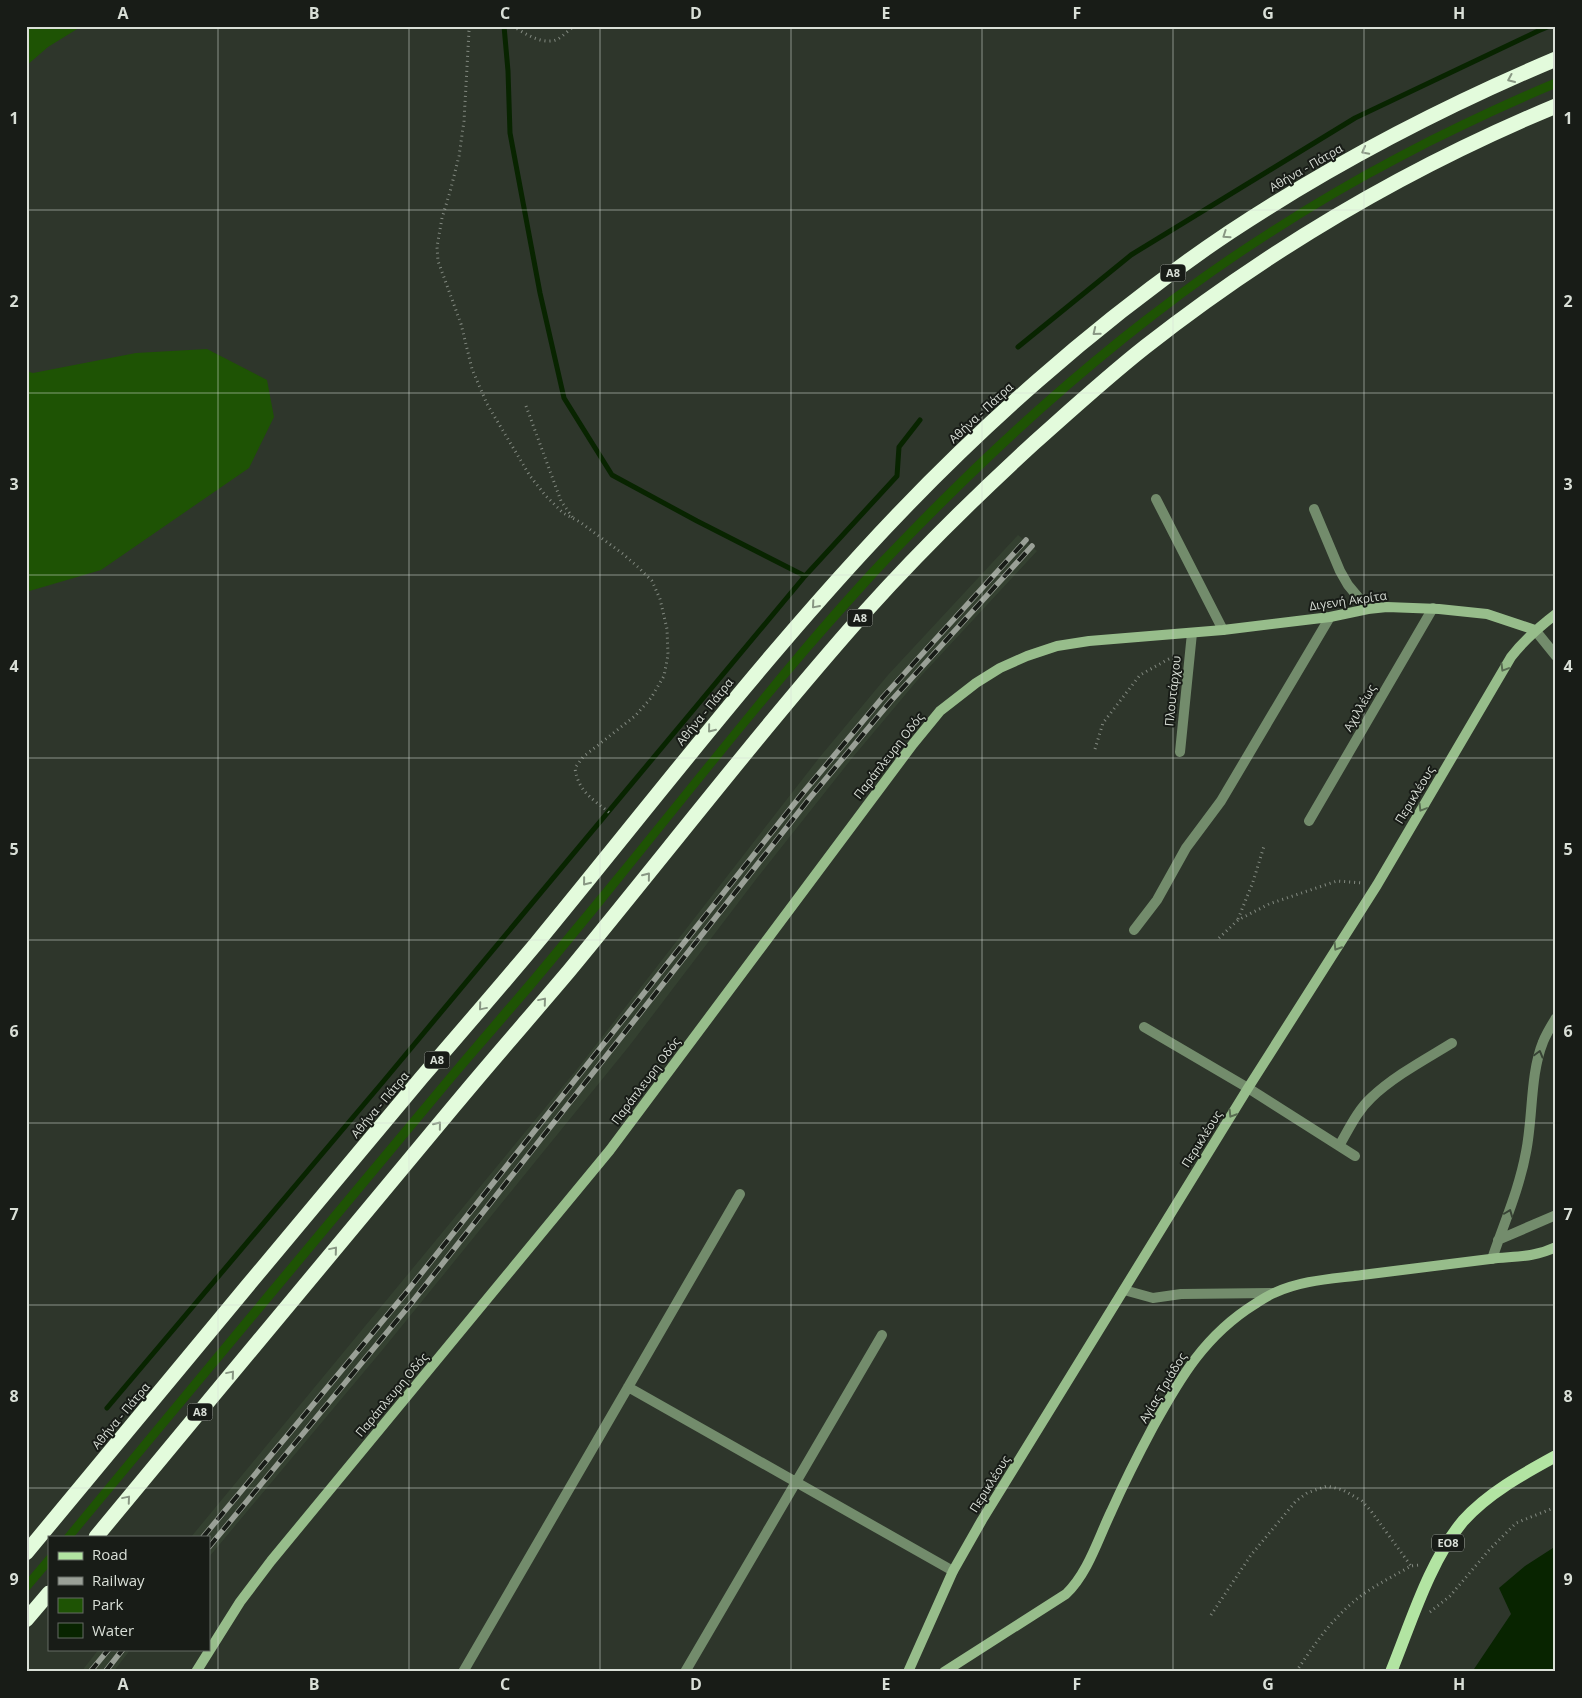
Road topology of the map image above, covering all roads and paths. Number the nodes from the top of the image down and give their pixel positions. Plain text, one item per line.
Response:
1 (470, 26) edge
2 (513, 26) edge
3 (574, 26) edge
4 (1556, 60) edge
5 (1556, 106) edge
6 (526, 406) dead end
7 (1156, 500) dead end
8 (1314, 509) dead end
9 (574, 519) junction
10 (1433, 608) junction
11 (1368, 609) junction
12 (1556, 614) edge
13 (1330, 617) junction
14 (1223, 630) junction
15 (1535, 630) junction
16 (1192, 633) junction
17 (1190, 647) junction
18 (1556, 656) edge
19 (1095, 749) dead end
20 (1180, 752) dead end
21 (611, 814) dead end
22 (1309, 821) dead end
23 (1264, 846) dead end
24 (1377, 885) junction
25 (1238, 920) junction
26 (1134, 930) dead end
27 (1219, 938) dead end
28 (1556, 1018) edge
29 (1144, 1027) dead end
30 (1452, 1043) dead end
31 (1248, 1088) junction
32 (1339, 1146) junction
33 (1355, 1156) dead end
34 (740, 1194) dead end
35 (1556, 1215) edge
36 (1498, 1240) junction
37 (1556, 1247) edge
38 (1492, 1259) junction
39 (1124, 1290) junction
40 (1272, 1293) junction
41 (882, 1335) dead end
42 (628, 1387) junction
43 (1556, 1456) edge
44 (796, 1482) junction
45 (1556, 1507) edge
46 (97, 1536) edge
47 (26, 1553) edge
48 (1436, 1564) junction
49 (1411, 1566) junction
50 (953, 1571) junction
51 (48, 1594) edge
52 (1429, 1613) dead end
53 (1211, 1615) dead end
54 (26, 1620) edge
55 (210, 1650) edge
56 (210, 1650) edge
57 (196, 1672) edge
58 (463, 1672) edge
59 (685, 1672) edge
60 (908, 1672) edge
61 (944, 1672) edge
62 (1296, 1672) edge
63 (1392, 1672) edge

1 - 9 path
2 - 3 path
4 -> 47 highway, Αθήνα - Πάτρα / Α8
46 -> 5 highway, Α8
6 - 9 path
7 - 14 street
8 - 11 street
9 - 21 path
10 - 11 main road, Διγενή Ακρίτα
10 - 15 main road, Διγενή Ακρίτα
10 - 22 street, Αχιλλέως
11 - 13 main road, Διγενή Ακρίτα
12 - 15 main road
13 - 14 main road, Διγενή Ακρίτα
13 - 26 street
14 - 16 main road, Διγενή Ακρίτα
15 - 18 street
15 -> 24 main road, Περικλέους
16 - 17 street, Πλουτάρχου
16 - 56 main road, Παράπλευρη Οδός
17 - 19 path
17 - 20 street, Πλουτάρχου
23 - 25 path
24 - 25 path
24 -> 31 main road, Περικλέους
25 - 27 path
36 -> 28 street
29 - 31 street
30 - 32 street
31 - 32 street
31 -> 39 main road, Περικλέους
32 - 33 street
34 - 42 street
35 - 36 street
36 - 38 street
37 - 38 main road, Αγίας Τριάδος
38 - 40 main road, Αγίας Τριάδος
39 - 40 street
39 - 50 main road, Περικλέους
40 - 61 main road, Αγίας Τριάδος
41 - 44 street
42 - 44 street
42 - 58 street
43 - 48 main road, ΕΟ8
44 - 50 street
44 - 59 street
45 - 52 path
48 - 49 path
48 - 63 main road, ΕΟ8
49 - 53 path
49 - 62 path
50 - 60 main road, Περικλέους
51 - 54 highway
55 - 57 main road, Παράπλευρη Οδός

